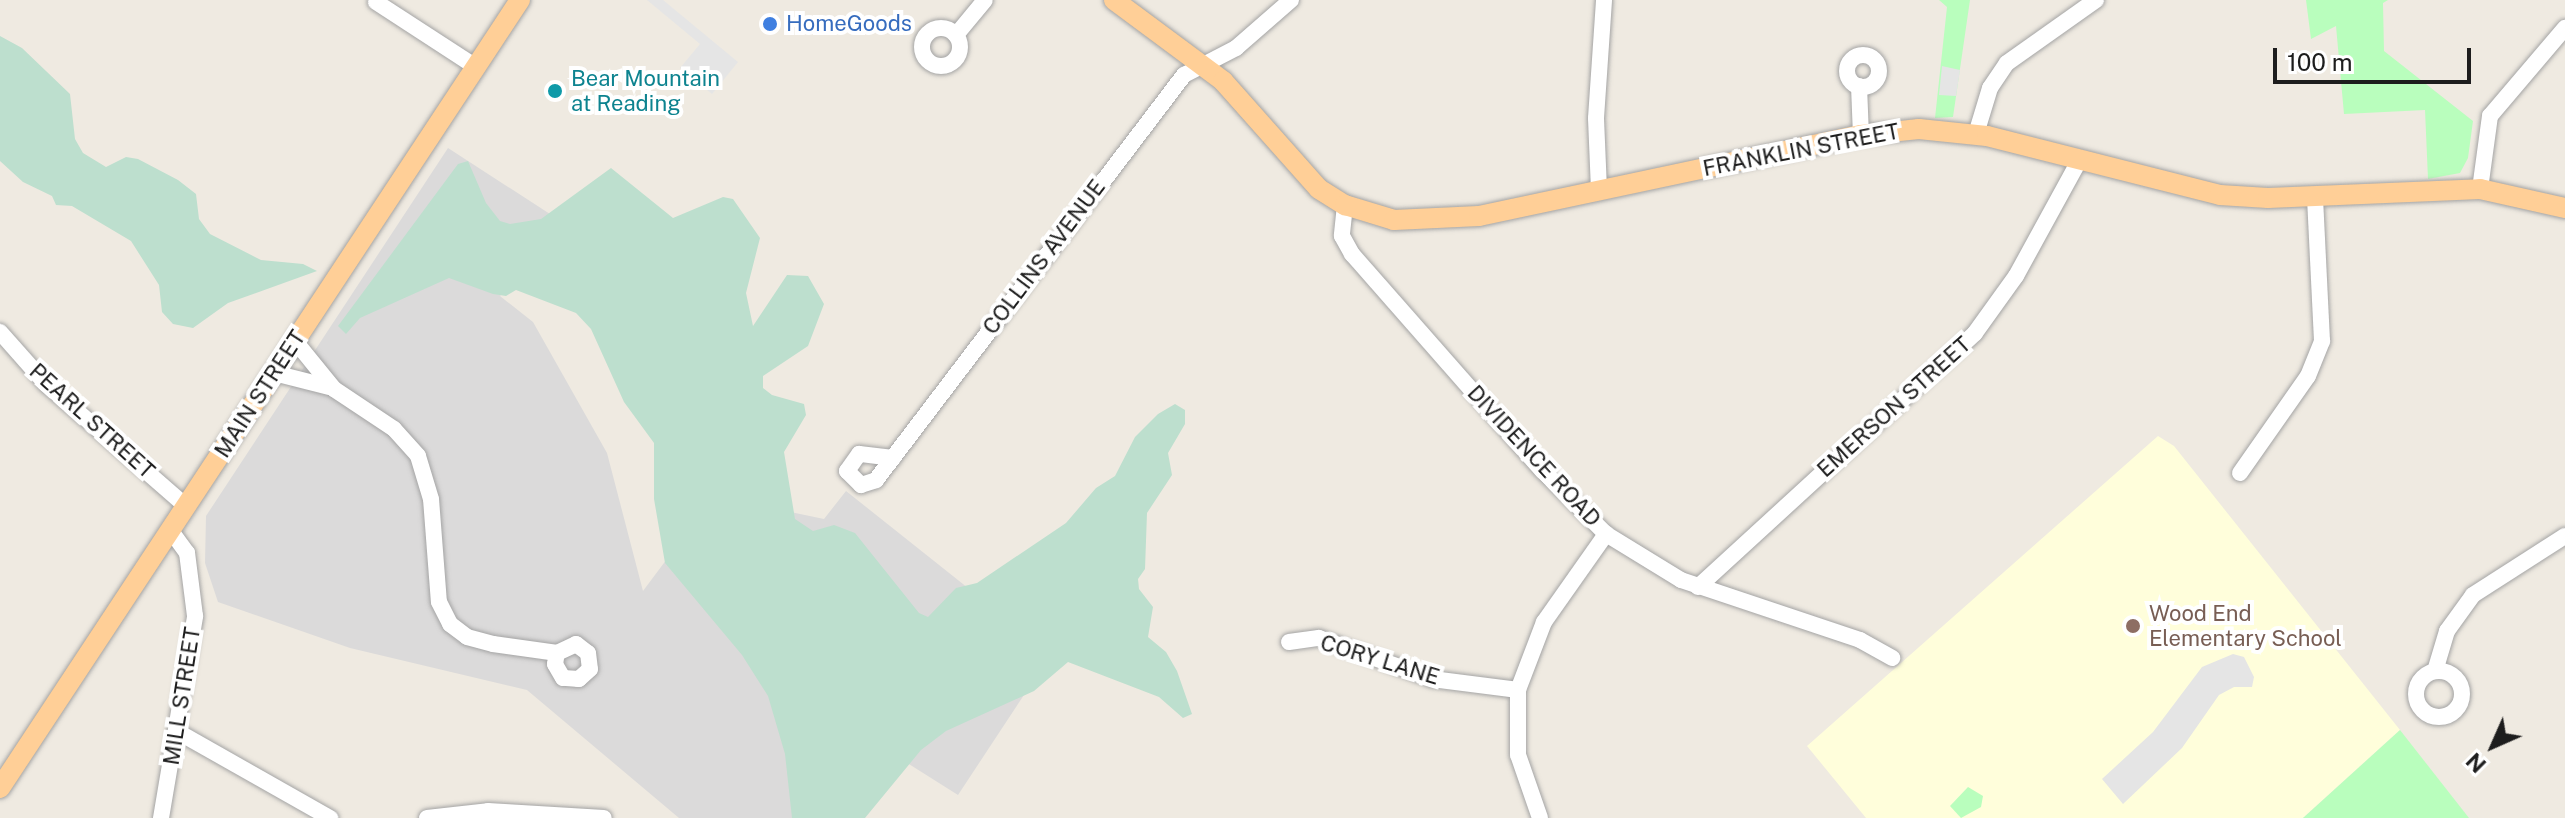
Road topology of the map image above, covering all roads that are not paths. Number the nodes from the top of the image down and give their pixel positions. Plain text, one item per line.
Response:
1 (520, 0) edge
2 (985, 0) edge
3 (1114, 0) edge
4 (1291, 0) edge
5 (1604, 0) edge
6 (2096, 0) edge
7 (376, 2) edge
8 (2565, 28) edge
9 (956, 35) dead end
10 (1202, 62) junction
11 (476, 67) junction
12 (1859, 86) dead end
13 (1976, 134) junction
14 (1861, 135) junction
15 (2080, 159) junction
16 (2480, 189) junction
17 (1599, 190) junction
18 (2315, 197) junction
19 (1345, 205) junction
20 (2565, 208) edge
21 (0, 332) edge
22 (295, 341) junction
23 (274, 373) junction
24 (334, 389) junction
25 (893, 458) dead end
26 (2240, 473) dead end
27 (187, 507) junction
28 (171, 531) junction
29 (1606, 534) junction
30 (2565, 536) edge
31 (1698, 587) junction
32 (1289, 642) dead end
33 (557, 653) dead end
34 (1892, 658) dead end
35 (2435, 671) dead end
36 (1518, 690) junction
37 (178, 732) junction
38 (0, 788) edge
39 (161, 818) edge
40 (330, 818) edge
41 (427, 818) edge
42 (604, 818) edge
43 (1540, 818) edge

1 - 11 main road, MAIN STREET
2 - 9 street
3 - 10 main road, FRANKLIN STREET
4 - 10 street, COLLINS AVENUE
5 - 17 street
6 - 13 street
7 - 11 street
8 - 16 street
10 - 19 main road, FRANKLIN STREET
10 - 25 street, COLLINS AVENUE
11 - 22 main road, MAIN STREET
12 - 14 street
13 - 14 main road, FRANKLIN STREET
13 - 15 main road, FRANKLIN STREET
14 - 17 main road, FRANKLIN STREET
15 - 18 main road, FRANKLIN STREET
15 - 31 street, EMERSON STREET
16 - 18 main road, FRANKLIN STREET
16 - 20 main road, FRANKLIN STREET
17 - 19 main road, FRANKLIN STREET
18 - 26 street
19 - 29 street, DIVIDENCE ROAD
21 - 27 street, PEARL STREET
22 - 23 main road, MAIN STREET
22 - 24 street
23 - 24 street
23 - 27 main road, MAIN STREET
24 - 33 street
27 - 28 main road, MAIN STREET
28 - 37 street, MILL STREET
28 - 38 main road, MAIN STREET
29 - 31 street, DIVIDENCE ROAD
29 - 36 street
30 - 35 street
31 - 34 street, DIVIDENCE ROAD
32 - 36 street, CORY LANE
36 - 43 street
37 - 39 street, MILL STREET
37 - 40 street
41 - 42 street

